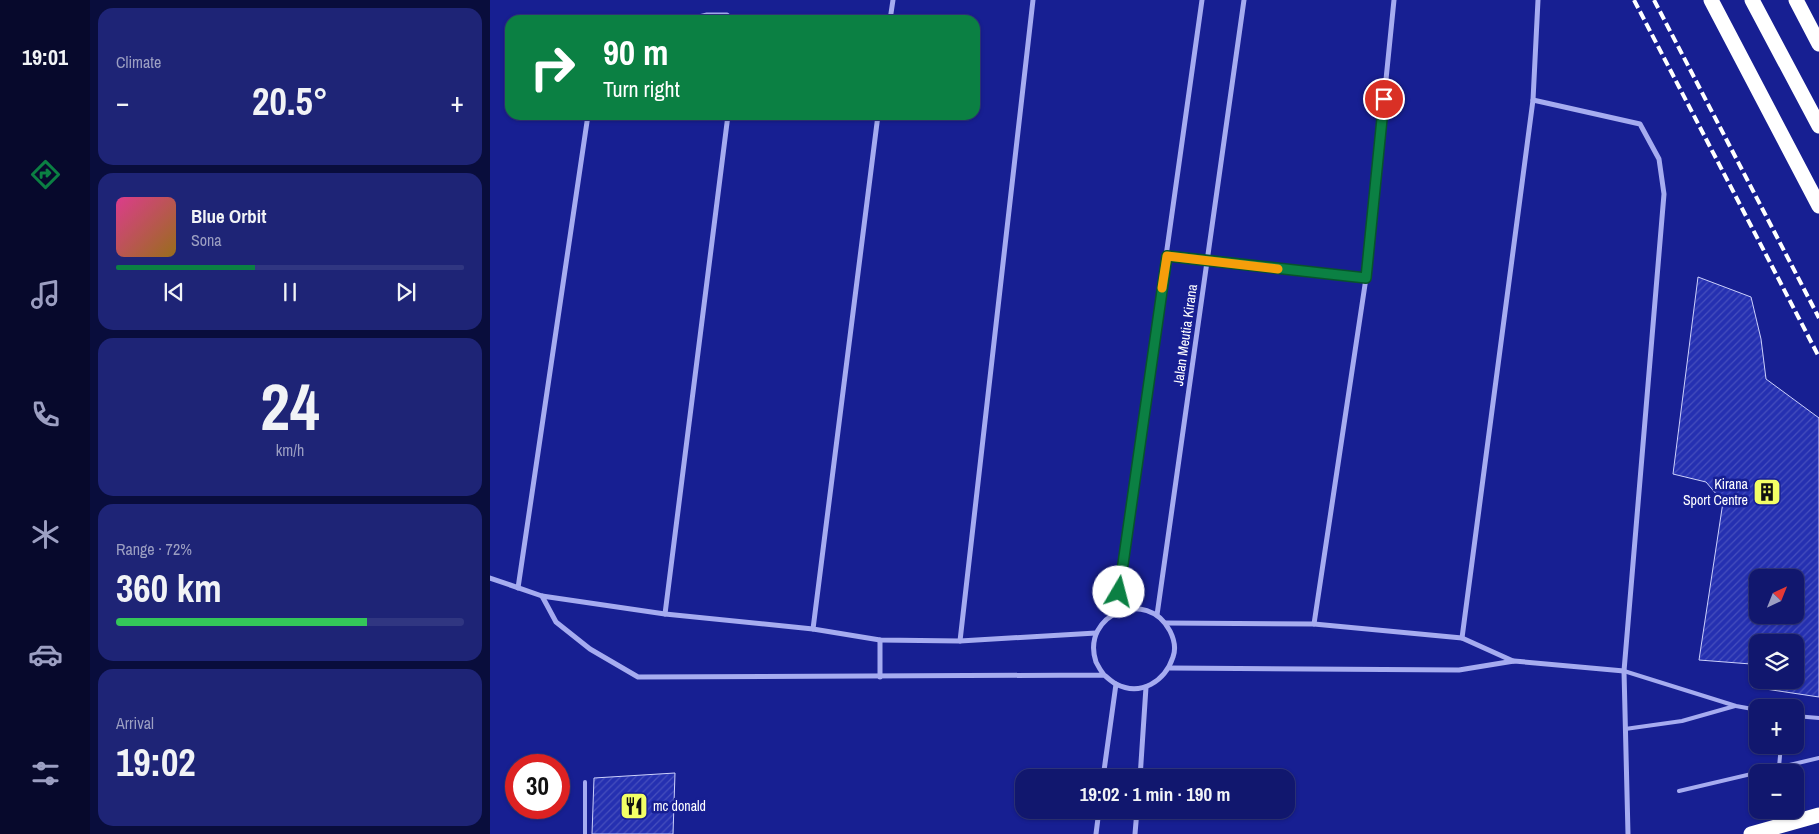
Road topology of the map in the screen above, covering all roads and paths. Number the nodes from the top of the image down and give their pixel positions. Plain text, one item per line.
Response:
1 (892, 0) edge
2 (1034, 0) edge
3 (1202, 0) edge
4 (1244, 0) edge
5 (1394, 0) edge
6 (1538, 0) edge
7 (1712, 0) edge
8 (1752, 0) edge
9 (1796, 0) edge
10 (707, 15) edge
11 (727, 15) edge
12 (890, 15) edge
13 (1819, 44) edge
14 (1533, 100) junction
15 (587, 120) edge
16 (727, 120) edge
17 (877, 120) edge
18 (1819, 126) edge
19 (1819, 206) edge
20 (1167, 256) junction
21 (1207, 261) junction
22 (1366, 278) junction
23 (490, 578) edge
24 (518, 588) junction
25 (542, 596) junction
26 (1116, 612) junction
27 (665, 614) junction
28 (1157, 615) junction
29 (1166, 623) junction
30 (1314, 624) junction
31 (813, 629) junction
32 (1096, 633) junction
33 (1462, 638) junction
34 (880, 640) junction
35 (960, 641) junction
36 (1514, 661) junction
37 (1170, 668) junction
38 (1624, 670) junction
39 (1104, 675) junction
40 (880, 677) junction
41 (1116, 684) junction
42 (1146, 687) junction
43 (1736, 706) junction
44 (1749, 708) edge
45 (1804, 717) edge
46 (1819, 718) edge
47 (1625, 729) junction
48 (1819, 758) edge
49 (1792, 764) edge
50 (1104, 769) edge
51 (1141, 769) edge
52 (1749, 774) edge
53 (585, 782) dead end
54 (1679, 791) dead end
55 (1819, 815) edge
56 (1098, 819) edge
57 (1136, 819) edge
58 (584, 834) edge
59 (1096, 834) edge
60 (1135, 834) edge
61 (1628, 834) edge
62 (1751, 834) edge

1 - 12 street
2 - 35 street
3 - 20 street
4 - 21 street, Jalan Meutia Kirana
5 - 22 street
6 - 14 street
7 - 19 highway
8 - 18 highway
9 - 13 highway
10 - 11 street
14 - 33 street
14 - 38 street
15 - 24 street
16 - 27 street
17 - 31 street
20 - 21 street
20 - 26 street
21 - 22 street
21 - 28 street, Jalan Meutia Kirana
22 - 30 street
23 - 24 street
24 - 25 street
25 - 27 street
25 - 40 street
26 - 28 street
26 - 32 street
27 - 31 street
28 - 29 street
29 - 30 street
29 - 37 street
30 - 33 street
31 - 34 street
32 - 35 street
32 - 39 street
33 - 36 street
34 - 35 street
34 - 40 street
36 - 37 street
36 - 38 street
37 - 42 street
38 - 43 lane
38 - 47 street
39 - 40 street
39 - 41 street
41 - 42 street
41 - 50 street
42 - 51 street
43 - 44 lane
43 - 47 lane
45 - 46 lane
47 - 61 street
48 - 49 lane
52 - 54 lane
53 - 58 lane
55 - 62 highway
56 - 59 street
57 - 60 street

